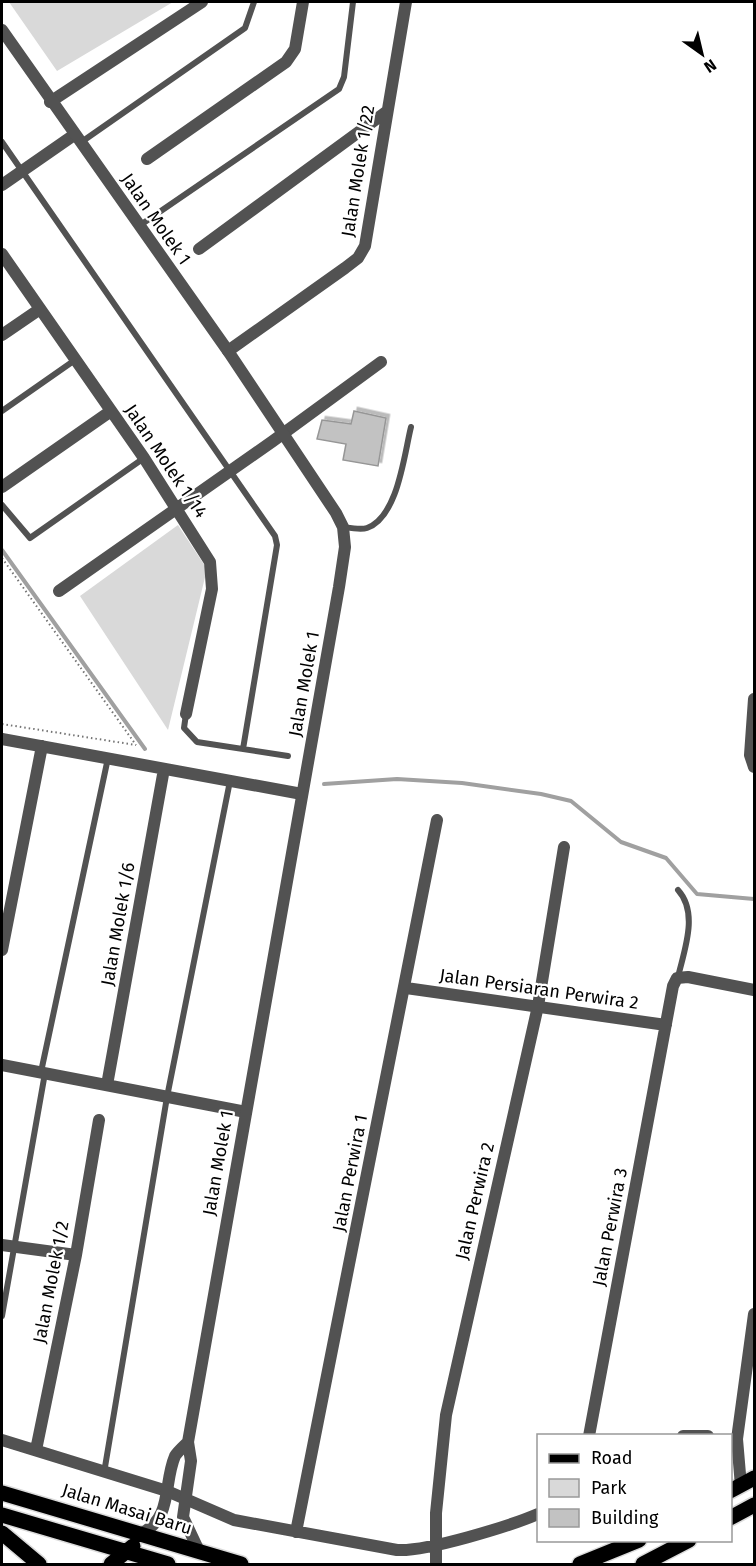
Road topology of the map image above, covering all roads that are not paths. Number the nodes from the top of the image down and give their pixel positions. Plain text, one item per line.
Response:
1 (202, 2) edge
2 (254, 2) edge
3 (303, 2) edge
4 (353, 2) edge
5 (406, 2) edge
6 (2, 30) edge
7 (50, 102) junction
8 (386, 112) junction
9 (77, 139) junction
10 (2, 142) edge
11 (147, 159) dead end
12 (22, 171) junction
13 (2, 186) edge
14 (139, 226) junction
15 (199, 249) dead end
16 (3, 259) edge
17 (40, 309) junction
18 (2, 335) edge
19 (228, 351) junction
20 (75, 360) junction
21 (381, 362) dead end
22 (2, 411) edge
23 (111, 411) junction
24 (411, 427) dead end
25 (285, 433) junction
26 (144, 458) junction
27 (231, 470) junction
28 (2, 487) edge
29 (2, 505) edge
30 (178, 508) junction
31 (343, 527) junction
32 (59, 591) dead end
33 (754, 699) edge
34 (186, 714) joint
35 (2, 739) edge
36 (42, 746) junction
37 (243, 749) junction
38 (288, 756) dead end
39 (108, 758) junction
40 (754, 767) edge
41 (164, 769) junction
42 (230, 781) junction
43 (302, 794) junction
44 (437, 820) dead end
45 (564, 847) dead end
46 (678, 890) dead end
47 (2, 951) edge
48 (677, 978) junction
49 (406, 988) junction
50 (754, 990) edge
51 (538, 1006) junction
52 (666, 1025) junction
53 (2, 1065) edge
54 (43, 1073) junction
55 (107, 1085) junction
56 (167, 1097) junction
57 (246, 1112) junction
58 (99, 1120) dead end
59 (7, 1245) edge
60 (76, 1255) junction
61 (754, 1314) edge
62 (2, 1316) edge
63 (589, 1434) edge
64 (734, 1439) edge
65 (2, 1440) edge
66 (188, 1442) junction
67 (36, 1450) junction
68 (104, 1473) junction
69 (742, 1485) edge
70 (167, 1491) junction
71 (2, 1493) edge
72 (184, 1497) junction
73 (754, 1505) edge
74 (537, 1514) edge
75 (2, 1515) edge
76 (732, 1517) edge
77 (296, 1532) junction
78 (2, 1533) edge
79 (142, 1533) junction
80 (634, 1542) edge
81 (685, 1542) edge
82 (435, 1545) junction
83 (130, 1551) junction
84 (199, 1551) junction
85 (39, 1564) edge
86 (111, 1564) edge
87 (168, 1564) edge
88 (242, 1564) edge
89 (436, 1564) edge
90 (580, 1564) edge
91 (643, 1564) edge

1 - 7 street
2 - 9 lane
3 - 11 street
4 - 14 lane
5 - 8 street, Jalan Molek 1/22
6 - 7 street, Jalan Molek 1
7 - 9 street, Jalan Molek 1
8 - 15 street
8 - 19 street, Jalan Molek 1/22
9 - 12 street
9 - 14 street, Jalan Molek 1
10 - 12 lane
12 - 13 street
12 - 27 lane
14 - 19 street, Jalan Molek 1
16 - 17 street, Jalan Molek 1/14
17 - 18 street
17 - 20 street, Jalan Molek 1/14
19 - 25 street, Jalan Molek 1
20 - 22 lane
20 - 23 street, Jalan Molek 1/14
21 - 25 street
23 - 26 street, Jalan Molek 1/14
23 - 28 street
24 - 31 lane
25 - 27 street
25 - 31 street, Jalan Molek 1
26 - 29 lane
26 - 30 street, Jalan Molek 1/14
27 - 30 street
27 - 37 lane
30 - 32 street
30 - 34 street, Jalan Molek 1/14
31 - 43 street, Jalan Molek 1
33 - 40 street
34 - 37 lane
35 - 36 street
36 - 39 street
36 - 47 street
37 - 38 lane
39 - 41 street
39 - 54 lane
41 - 42 street
41 - 55 street, Jalan Molek 1/6
42 - 43 street
42 - 56 lane
43 - 57 street, Jalan Molek 1
44 - 49 street, Jalan Perwira 1
45 - 51 street, Jalan Perwira 2
46 - 48 lane
48 - 50 street
48 - 52 street, Jalan Perwira 3
49 - 51 street, Jalan Persiaran Perwira 2
49 - 77 street, Jalan Perwira 1
51 - 52 street, Jalan Persiaran Perwira 2
51 - 82 street, Jalan Perwira 2
52 - 63 street, Jalan Perwira 3
53 - 54 street
54 - 55 street
54 - 59 lane
55 - 56 street
56 - 57 street
56 - 68 lane
57 - 66 street, Jalan Molek 1
58 - 60 street, Jalan Molek 1/2
59 - 60 street
59 - 62 lane
60 - 67 street, Jalan Molek 1/2
61 - 64 street
64 - 69 street
65 - 67 street
66 - 70 street, Jalan Molek 1
66 - 72 street, Jalan Molek 1
67 - 68 street
68 - 70 street
70 - 72 street
70 - 79 street, Jalan Molek 1
71 - 79 main road, Jalan Masai Baru
72 - 77 street
72 - 84 street, Jalan Molek 1
73 - 76 main road
74 - 82 street
75 - 83 main road
77 - 82 street
78 - 85 main road
79 - 83 main road
79 - 84 main road, Jalan Masai Baru
80 - 90 main road
81 - 91 main road
82 - 89 street, Jalan Perwira 2
83 - 86 main road
83 - 87 main road
84 - 88 main road, Jalan Masai Baru

